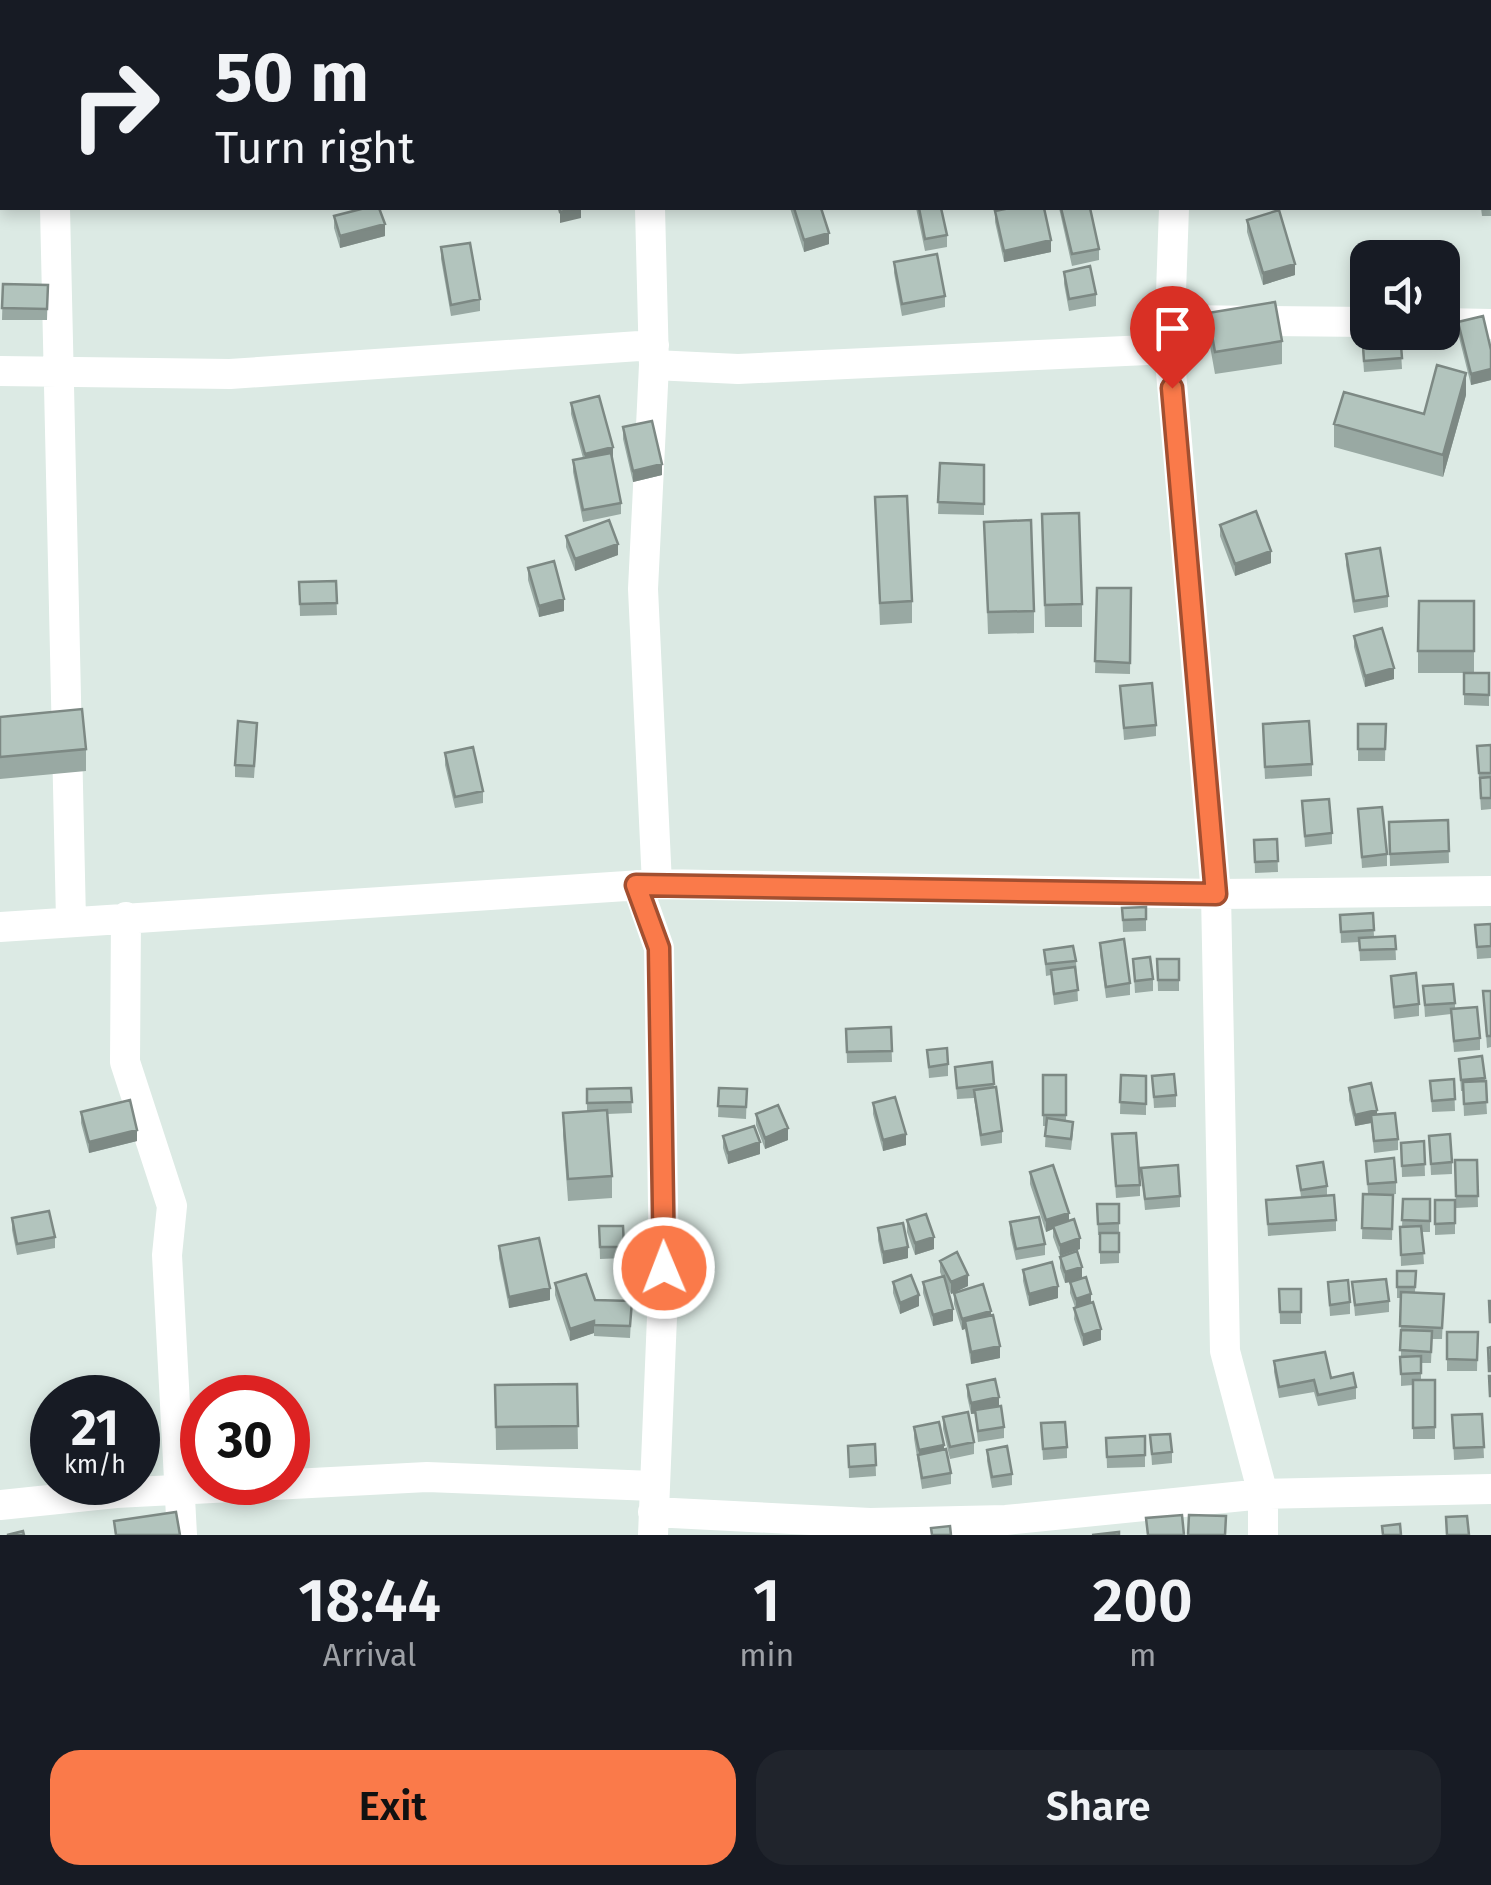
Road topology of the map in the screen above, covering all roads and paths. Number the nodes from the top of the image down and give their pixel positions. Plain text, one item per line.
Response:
1 (55, 210) edge
2 (650, 210) edge
3 (1174, 210) edge
4 (1350, 323) edge
5 (1460, 323) edge
6 (1491, 324) edge
7 (1170, 335) junction
8 (654, 356) junction
9 (0, 371) edge
10 (59, 374) junction
11 (647, 884) junction
12 (1491, 891) edge
13 (1216, 894) junction
14 (126, 917) junction
15 (71, 920) junction
16 (0, 927) edge
17 (180, 1459) edge
18 (310, 1483) edge
19 (1491, 1489) edge
20 (180, 1490) edge
21 (1262, 1494) junction
22 (182, 1505) edge
23 (0, 1506) edge
24 (653, 1511) edge
25 (182, 1535) edge
26 (1263, 1535) edge

1 - 10 street
2 - 8 street
3 - 7 street
4 - 7 street
5 - 6 street
7 - 8 street
7 - 13 street
8 - 10 street
8 - 11 street
9 - 10 street
10 - 15 street
11 - 13 street
11 - 14 street
11 - 24 street
12 - 13 street
13 - 21 street
14 - 15 street
14 - 17 street
15 - 16 street
18 - 24 street
19 - 21 street
20 - 23 street
21 - 24 street
21 - 26 street
22 - 25 street

